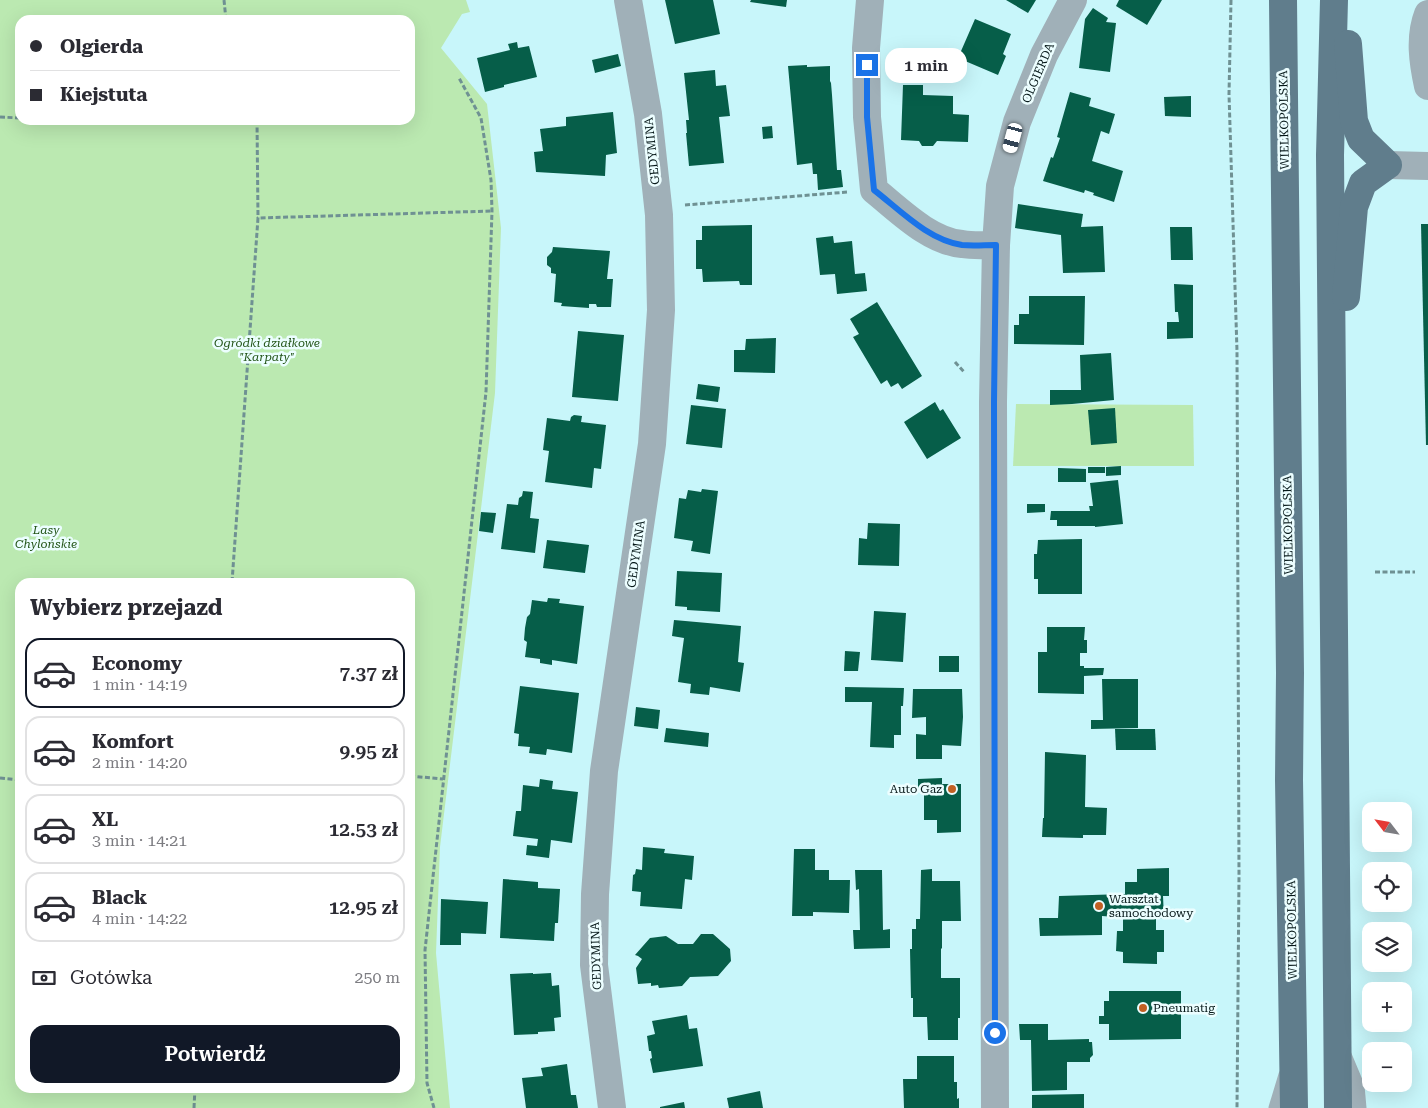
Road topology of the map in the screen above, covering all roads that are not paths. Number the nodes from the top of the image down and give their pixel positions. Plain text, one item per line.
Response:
1 (628, 0) edge
2 (870, 0) edge
3 (1073, 0) edge
4 (1283, 0) edge
5 (1334, 0) edge
6 (1342, 0) edge
7 (1428, 14) edge
8 (1428, 86) edge
9 (1388, 165) junction
10 (1428, 166) edge
11 (996, 245) junction
12 (1331, 392) junction
13 (1338, 1038) junction
14 (1293, 1049) junction
15 (612, 1108) edge
16 (995, 1108) edge
17 (1276, 1108) edge
18 (1294, 1108) edge
19 (1338, 1108) edge
20 (1359, 1108) edge

1 - 15 street, GEDYMINA
2 - 11 street
3 - 11 street, OLGIERDA
4 - 14 main road, WIELKOPOLSKA
5 - 12 main road
6 - 9 main road
7 - 8 street
9 - 10 street
9 - 12 main road
11 - 16 street, OLGIERDA
12 - 13 main road
13 - 19 main road
13 - 20 lane
14 - 17 lane, WIELKOPOLSKA
14 - 18 main road, WIELKOPOLSKA

